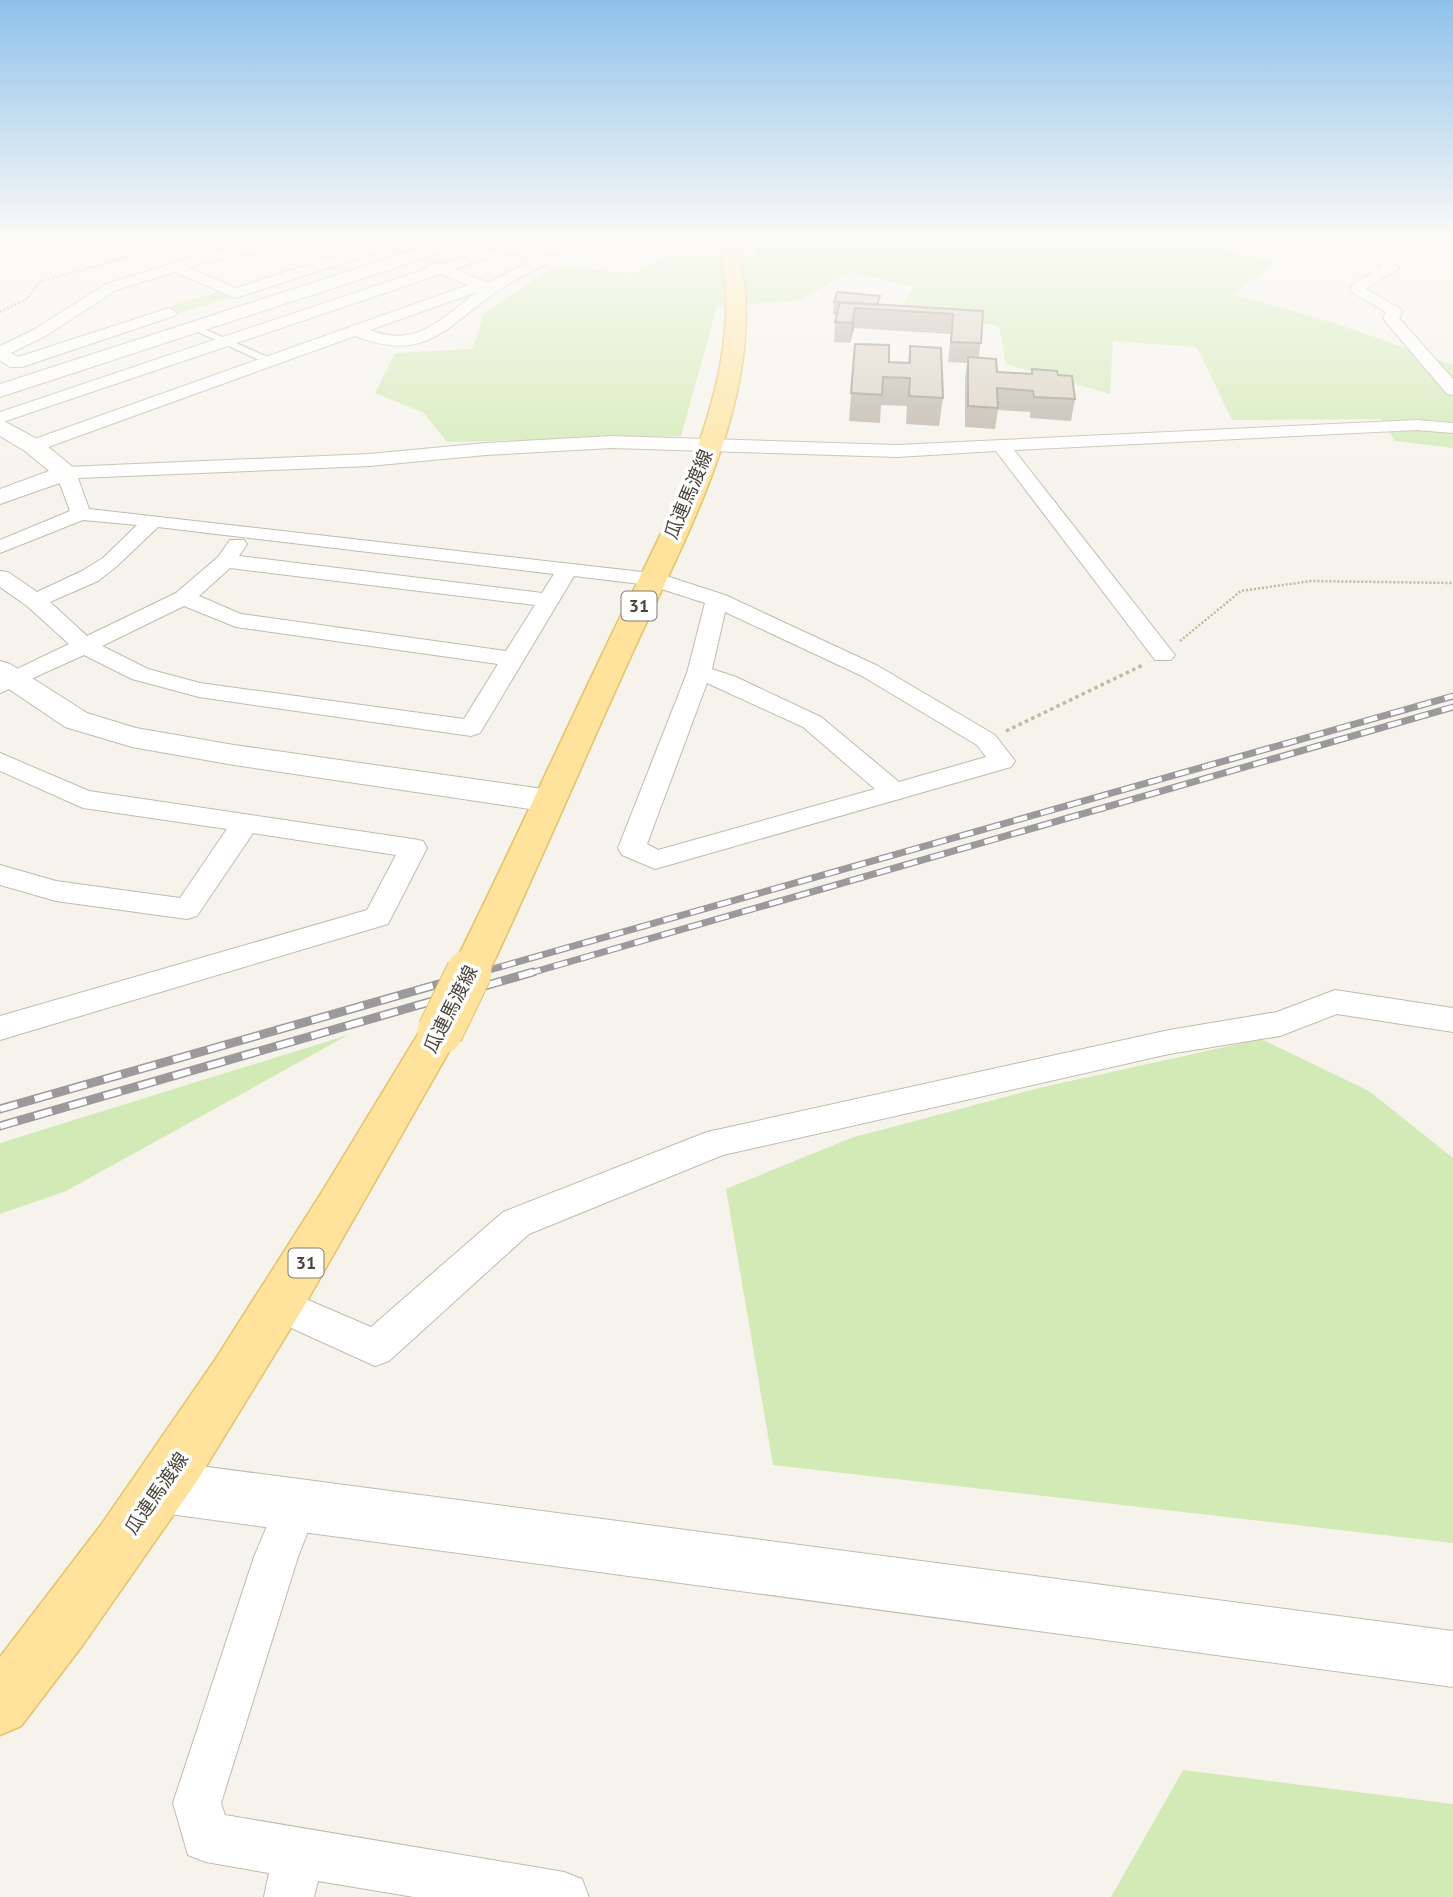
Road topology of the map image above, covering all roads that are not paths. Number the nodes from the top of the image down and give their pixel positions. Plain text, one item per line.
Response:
1 (48, 328) edge
2 (125, 328) edge
3 (193, 328) edge
4 (196, 328) edge
5 (266, 328) edge
6 (362, 328) edge
7 (439, 328) edge
8 (735, 328) edge
9 (1399, 328) edge
10 (355, 330) junction
11 (226, 341) junction
12 (0, 352) edge
13 (269, 361) junction
14 (1453, 390) edge
15 (0, 391) edge
16 (0, 418) edge
17 (0, 426) edge
18 (1453, 428) edge
19 (710, 444) junction
20 (33, 446) junction
21 (1002, 447) junction
22 (66, 473) junction
23 (0, 497) edge
24 (81, 514) junction
25 (153, 520) junction
26 (245, 532) junction
27 (0, 547) edge
28 (225, 561) junction
29 (567, 570) junction
30 (0, 577) edge
31 (652, 579) junction
32 (184, 598) junction
33 (549, 600) junction
34 (717, 600) junction
35 (35, 601) junction
36 (85, 646) junction
37 (1163, 655) road end
38 (511, 659) junction
39 (699, 673) junction
40 (4, 679) edge
41 (0, 761) edge
42 (896, 793) junction
43 (550, 801) junction
44 (245, 824) junction
45 (0, 875) edge
46 (1453, 1020) edge
47 (0, 1028) edge
48 (281, 1305) junction
49 (162, 1487) junction
50 (297, 1505) junction
51 (1453, 1659) edge
52 (0, 1705) edge
53 (294, 1875) edge
54 (564, 1897) edge

1 - 12 street
2 - 12 street
3 - 15 street
4 - 11 lane
5 - 11 street
6 - 10 street
7 - 10 street
8 - 19 main road, 瓜連馬渡線 / 31
9 - 14 street
10 - 13 street
11 - 13 lane
11 - 16 street
13 - 20 street
17 - 20 street
18 - 21 street
19 - 21 street
19 - 22 street
19 - 31 main road, 瓜連馬渡線 / 31
20 - 22 street
21 - 37 street
22 - 23 street
22 - 24 street
24 - 25 street
24 - 27 street
25 - 26 street
25 - 35 street
26 - 28 street
26 - 29 street
28 - 32 street
28 - 33 street
29 - 31 street
29 - 33 street
30 - 35 street
31 - 34 street
31 - 43 main road, 瓜連馬渡線 / 31
32 - 36 street
32 - 38 street
33 - 38 street
34 - 39 street
34 - 42 street
35 - 36 street
36 - 38 street
36 - 40 street
39 - 42 street
39 - 42 street
40 - 43 street
41 - 44 street
43 - 48 main road, 瓜連馬渡線 / 31, bridge
44 - 45 street
44 - 47 street
46 - 48 street
48 - 49 main road, 瓜連馬渡線 / 31
49 - 50 street
49 - 52 main road, 瓜連馬渡線 / 31
50 - 51 street
50 - 53 street
53 - 54 street

